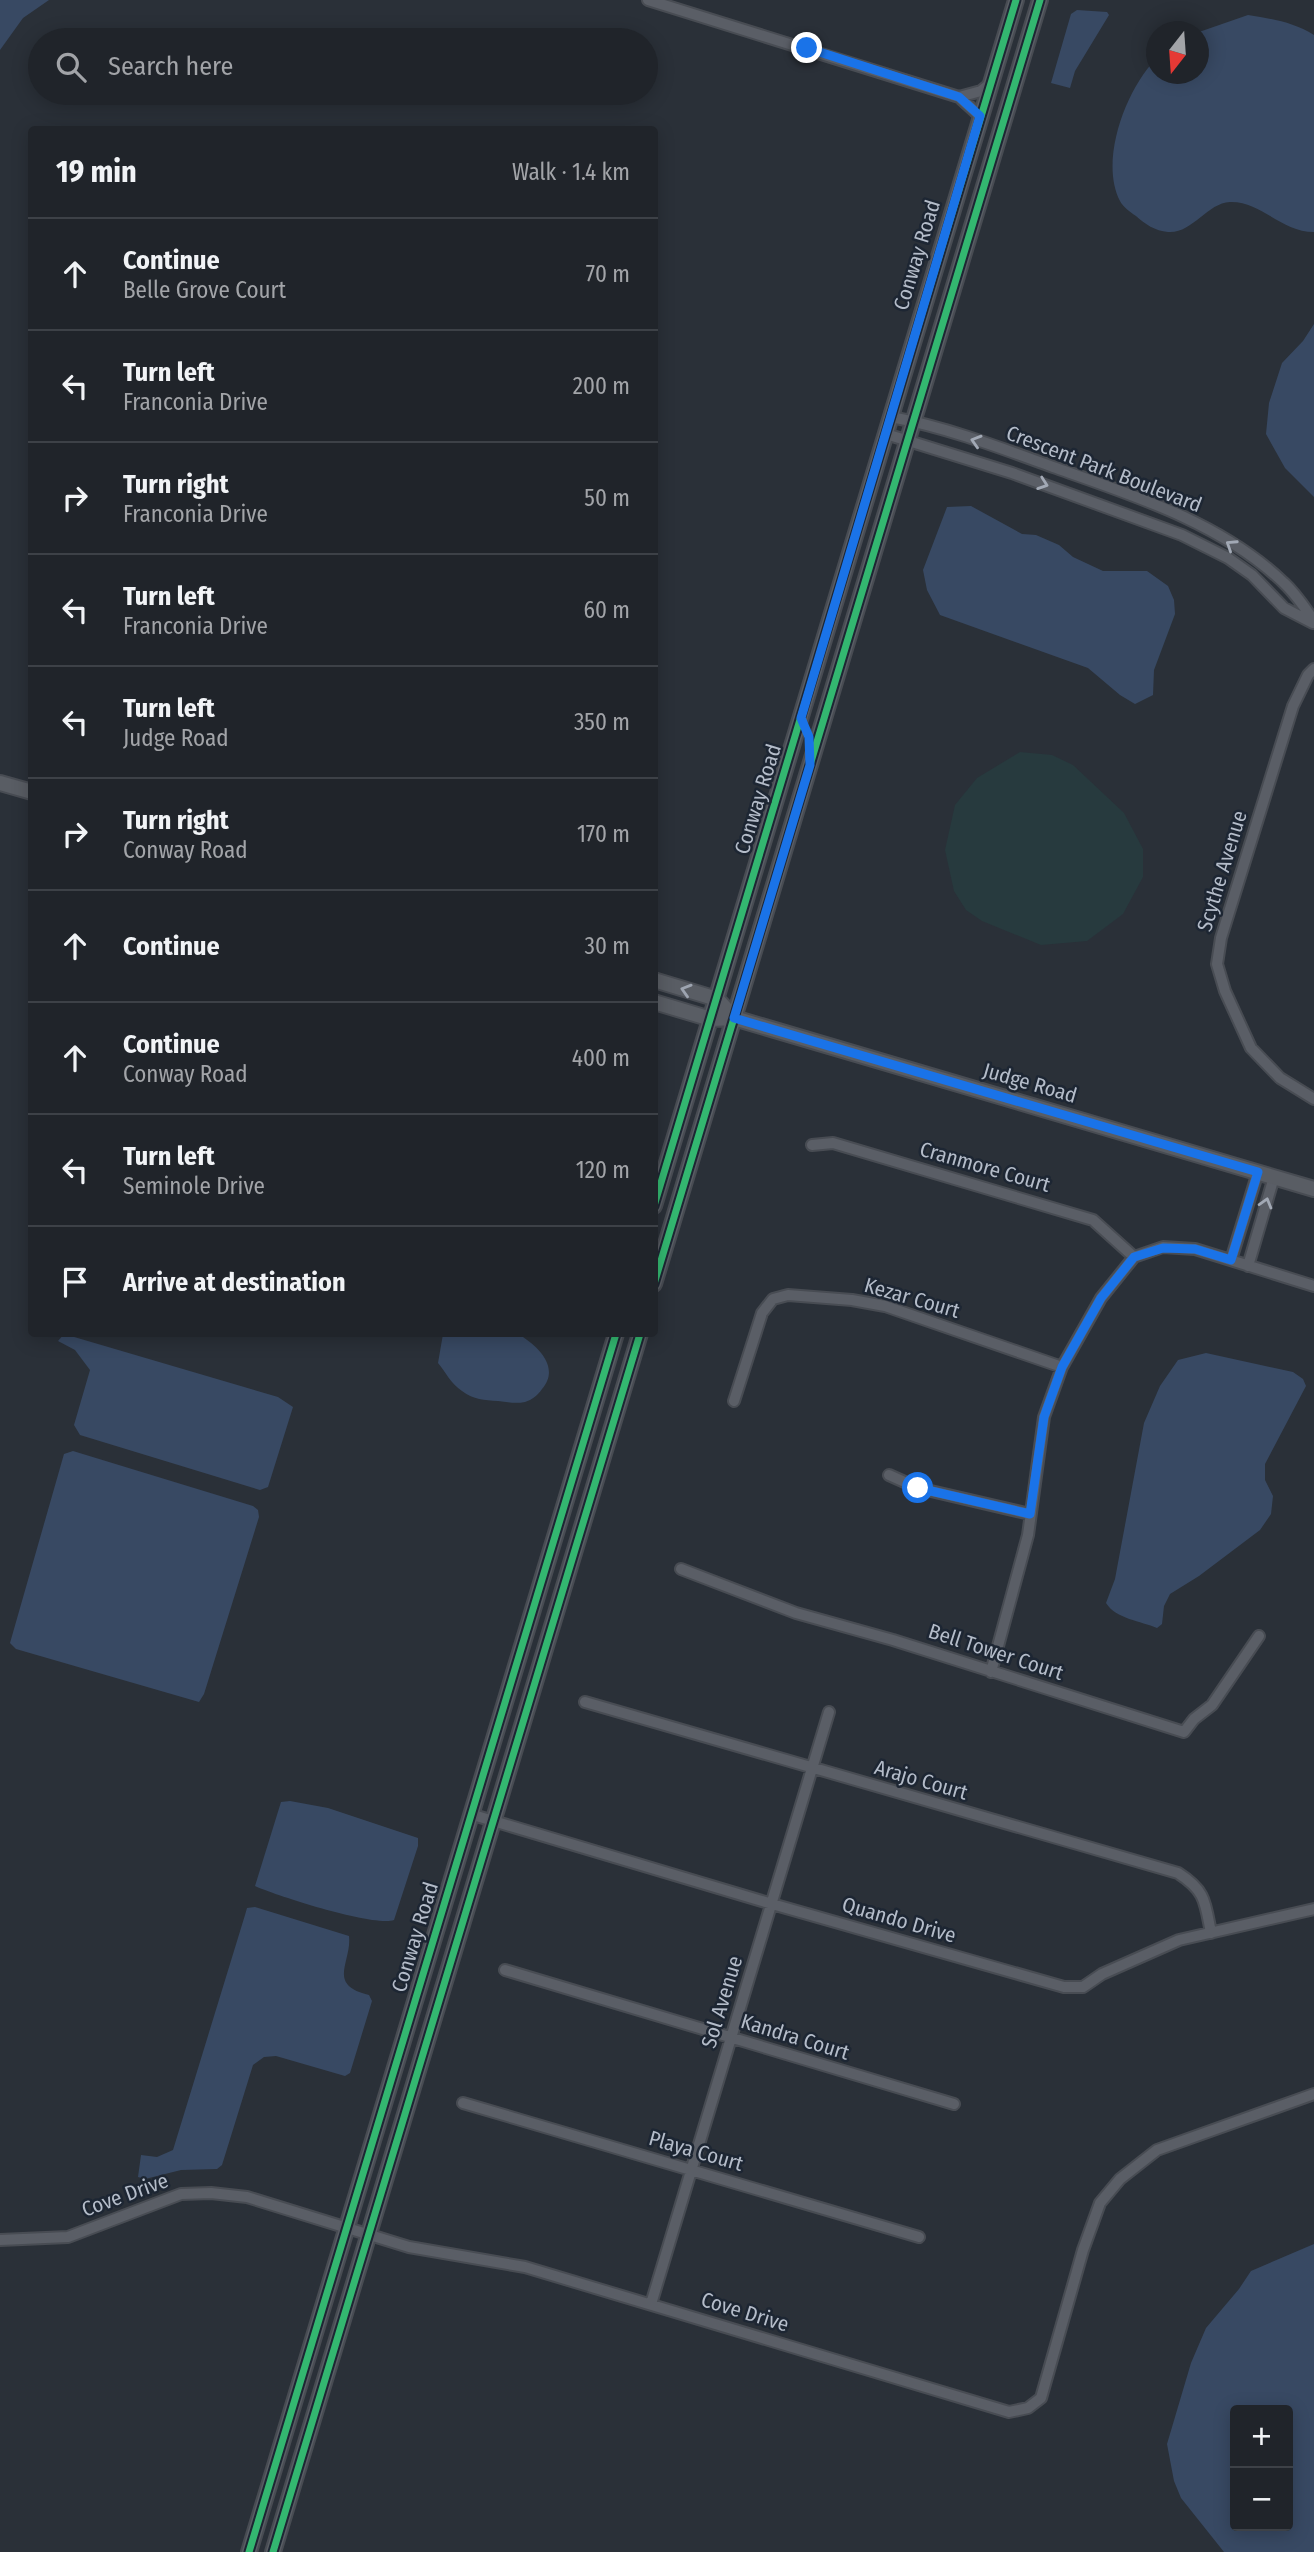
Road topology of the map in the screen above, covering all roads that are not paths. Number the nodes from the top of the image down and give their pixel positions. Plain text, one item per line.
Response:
1 (648, 0) edge
2 (1016, 0) edge
3 (1040, 0) edge
4 (990, 83) junction
5 (959, 97) junction
6 (980, 116) junction
7 (891, 417) junction
8 (914, 421) junction
9 (886, 434) junction
10 (908, 440) junction
11 (1017, 454) junction
12 (1012, 473) junction
13 (1286, 585) junction
14 (1274, 598) junction
15 (1314, 622) edge
16 (1314, 670) edge
17 (801, 718) junction
18 (810, 765) junction
19 (0, 783) edge
20 (28, 791) edge
21 (658, 981) edge
22 (717, 999) junction
23 (658, 1003) edge
24 (734, 1018) junction
25 (711, 1019) junction
26 (1314, 1099) edge
27 (812, 1145) dead end
28 (1258, 1172) junction
29 (1274, 1177) junction
30 (1314, 1189) edge
31 (658, 1193) edge
32 (1242, 1224) junction
33 (1259, 1228) junction
34 (1134, 1257) junction
35 (1231, 1260) junction
36 (1248, 1266) junction
37 (658, 1271) edge
38 (1314, 1286) edge
39 (615, 1337) edge
40 (639, 1337) edge
41 (1062, 1367) junction
42 (734, 1401) dead end
43 (577, 1465) junction
44 (889, 1475) dead end
45 (587, 1510) junction
46 (1030, 1514) junction
47 (681, 1569) dead end
48 (1259, 1636) dead end
49 (991, 1672) junction
50 (585, 1702) dead end
51 (830, 1712) dead end
52 (812, 1769) junction
53 (470, 1814) junction
54 (492, 1821) junction
55 (772, 1904) junction
56 (1314, 1909) edge
57 (1211, 1933) junction
58 (505, 1970) dead end
59 (732, 2038) junction
60 (1314, 2094) edge
61 (463, 2103) dead end
62 (954, 2104) dead end
63 (692, 2170) junction
64 (345, 2229) junction
65 (367, 2235) junction
66 (919, 2237) dead end
67 (0, 2240) edge
68 (651, 2304) junction
69 (249, 2552) edge
70 (273, 2552) edge

1 - 5 street
2 - 4 main road, Conway Road
3 - 8 main road, Conway Road
4 - 5 street
4 - 6 main road, Conway Road
5 - 6 street
6 - 7 main road, Conway Road
7 - 8 street, Crescent Park Boulevard
7 - 9 main road, Conway Road
8 - 10 main road, Conway Road
11 -> 8 street, Crescent Park Boulevard
9 - 10 street, Crescent Park Boulevard
9 - 17 main road, Conway Road
10 - 12 street, Crescent Park Boulevard
10 - 18 main road, Conway Road
11 - 12 street
13 -> 11 street, Crescent Park Boulevard
12 -> 14 street, Crescent Park Boulevard
13 - 14 street
13 - 15 street, Crescent Park Boulevard
14 - 15 street, Crescent Park Boulevard
16 - 26 street, Scythe Avenue
17 - 18 main road
17 - 22 main road, Conway Road
18 - 24 main road, Conway Road
19 - 20 main road
22 -> 21 main road
22 - 24 main road
22 - 25 main road, Conway Road
23 - 25 main road, Judge Road
24 - 25 main road, Judge Road
24 - 28 main road, Judge Road
24 - 37 main road, Conway Road
25 - 31 main road, Conway Road
27 - 34 street, Cranmore Court
28 - 29 main road, Judge Road
28 - 32 street
29 - 30 main road, Judge Road
33 -> 29 street
32 - 33 street
32 - 35 street
33 - 36 street
34 - 35 street
34 - 41 street
35 - 36 street
36 - 38 street
39 - 43 main road, Conway Road
40 - 45 main road, Conway Road
41 - 42 street, Kezar Court
41 - 46 street
43 - 45 main road
43 - 53 main road, Conway Road
44 - 46 street
45 - 54 main road, Conway Road
46 - 49 street
47 - 49 street, Bell Tower Court
48 - 49 street, Bell Tower Court
50 - 52 street, Arajo Court
51 - 52 street, Sol Avenue
52 - 55 street, Sol Avenue
52 - 57 street, Arajo Court
53 - 54 street, Quando Drive
53 - 64 main road, Conway Road
54 - 55 street, Quando Drive
54 - 65 main road, Conway Road
55 - 57 street, Quando Drive
55 - 59 street, Sol Avenue
56 - 57 street, Quando Drive
58 - 59 street, Kandra Court
59 - 62 street, Kandra Court
59 - 63 street, Sol Avenue
60 - 68 street, Cove Drive
61 - 63 street, Playa Court
63 - 66 street, Playa Court
63 - 68 street, Sol Avenue
64 - 65 street, Cove Drive
64 - 67 street, Cove Drive
64 - 69 main road, Conway Road
65 - 68 street, Cove Drive
65 - 70 main road, Conway Road

